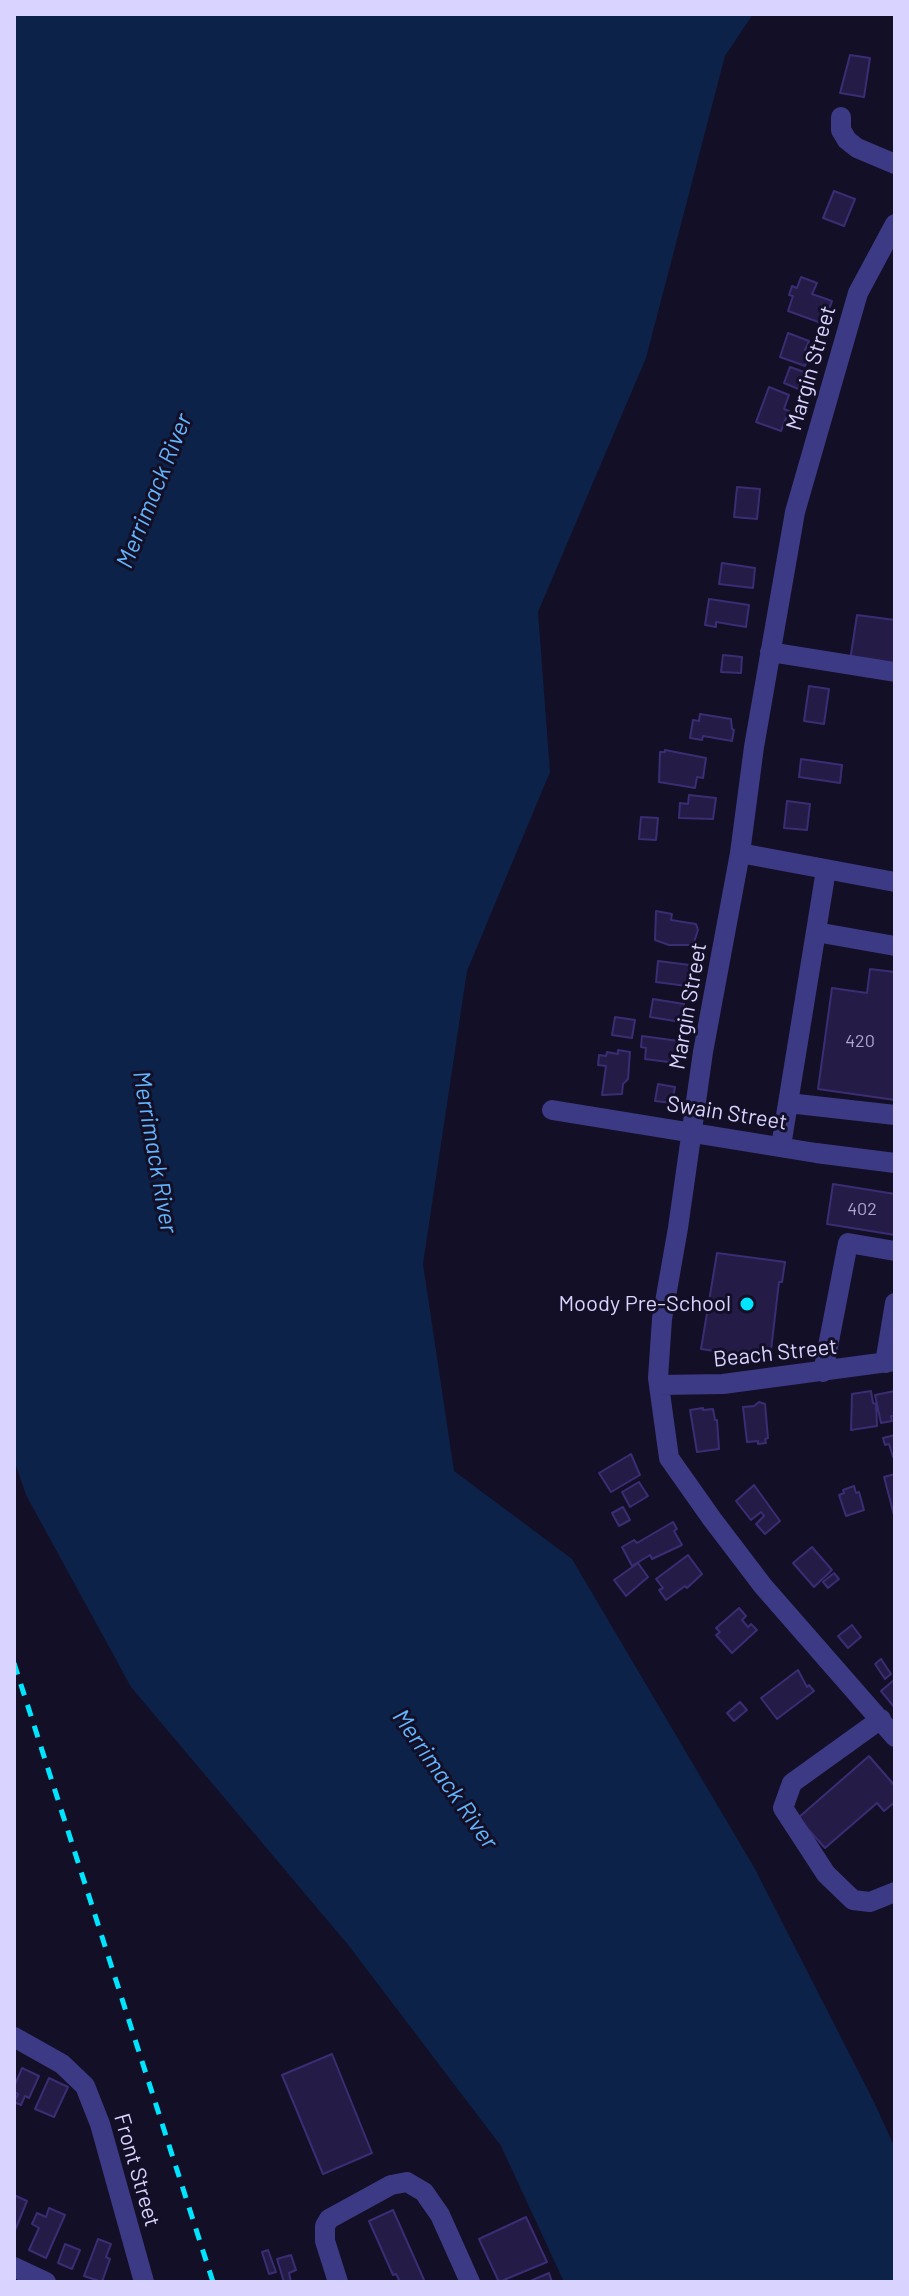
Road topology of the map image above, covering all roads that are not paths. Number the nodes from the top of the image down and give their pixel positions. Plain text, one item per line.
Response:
1 (841, 117) dead end
2 (895, 164) edge
3 (895, 224) edge
4 (770, 652) junction
5 (895, 672) edge
6 (740, 853) junction
7 (826, 870) junction
8 (895, 882) edge
9 (816, 932) junction
10 (895, 946) edge
11 (788, 1103) junction
12 (552, 1110) dead end
13 (895, 1115) edge
14 (692, 1132) junction
15 (781, 1146) junction
16 (895, 1163) edge
17 (895, 1251) edge
18 (895, 1303) edge
19 (890, 1362) edge
20 (823, 1372) junction
21 (659, 1385) junction
22 (881, 1719) junction
23 (895, 1737) edge
24 (895, 1892) edge
25 (14, 2037) edge
26 (14, 2267) edge
27 (46, 2282) edge
28 (144, 2282) edge
29 (338, 2282) edge
30 (470, 2282) edge

1 - 2 street
3 - 4 street, Margin Street
4 - 5 street
4 - 6 street, Margin Street
6 - 7 street
6 - 14 street, Margin Street
7 - 8 street
7 - 9 street
9 - 10 street
9 - 11 street
11 - 13 street
11 - 15 street
12 - 14 street, Swain Street
14 - 15 street, Swain Street
14 - 21 street, Margin Street
15 - 16 street, Swain Street
17 - 20 street
18 - 19 street
19 - 20 street, Beach Street
20 - 21 street, Beach Street
21 - 22 street, Margin Street
22 - 23 street, Margin Street
22 - 24 street
25 - 28 street, Front Street
26 - 27 street
29 - 30 street

